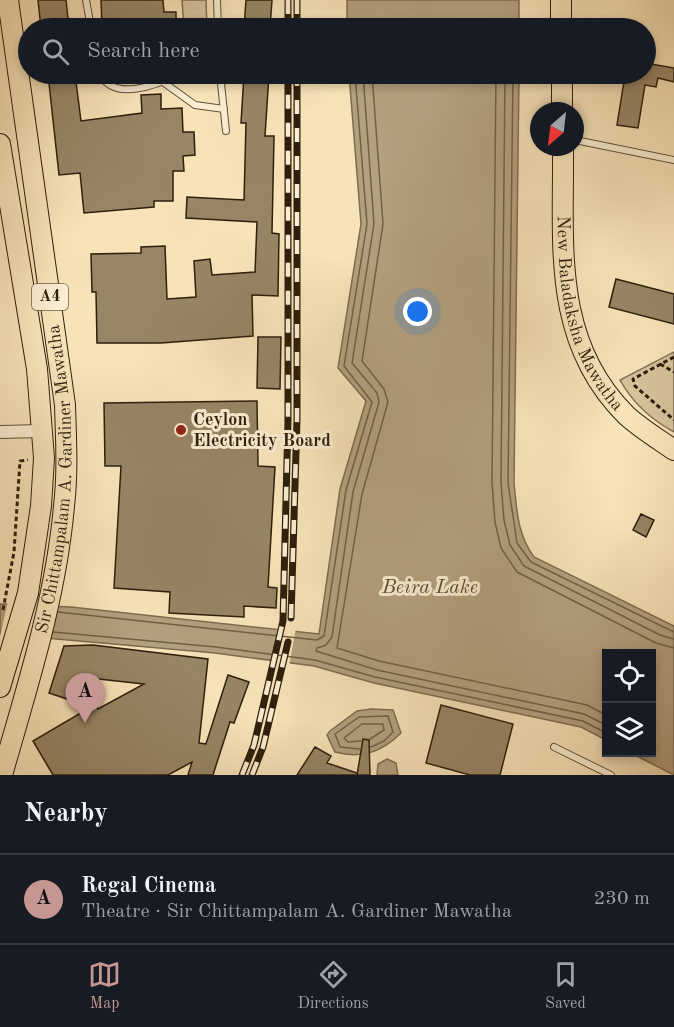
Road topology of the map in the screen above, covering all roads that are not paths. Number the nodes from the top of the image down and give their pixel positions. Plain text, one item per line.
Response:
1 (8, 0) edge
2 (86, 0) edge
3 (217, 0) edge
4 (561, 0) edge
5 (89, 18) edge
6 (218, 18) edge
7 (561, 18) edge
8 (18, 71) edge
9 (20, 84) edge
10 (106, 84) edge
11 (152, 84) edge
12 (165, 84) edge
13 (221, 84) edge
14 (562, 84) edge
15 (562, 102) edge
16 (224, 109) junction
17 (226, 130) dead end
18 (584, 142) edge
19 (0, 144) edge
20 (563, 156) edge
21 (674, 160) edge
22 (43, 431) junction
23 (0, 432) edge
24 (674, 450) edge
25 (0, 687) edge
26 (554, 747) dead end
27 (2, 775) edge
28 (612, 775) edge

1 - 8 main road, Sir Chittampalam A. Gardiner Mawatha / A4
2 - 5 lane
3 - 6 lane
4 - 7 main road
9 - 27 main road, Sir Chittampalam A. Gardiner Mawatha / A4
10 - 11 lane
12 - 16 lane
13 - 16 lane
14 - 15 main road
16 - 17 lane
18 - 21 lane
19 - 22 main road, Sir Chittampalam A. Gardiner Mawatha / A4
20 - 24 main road, New Baladaksha Mawatha
22 - 23 street
22 - 25 main road, Sir Chittampalam A. Gardiner Mawatha / A4
26 - 28 lane

